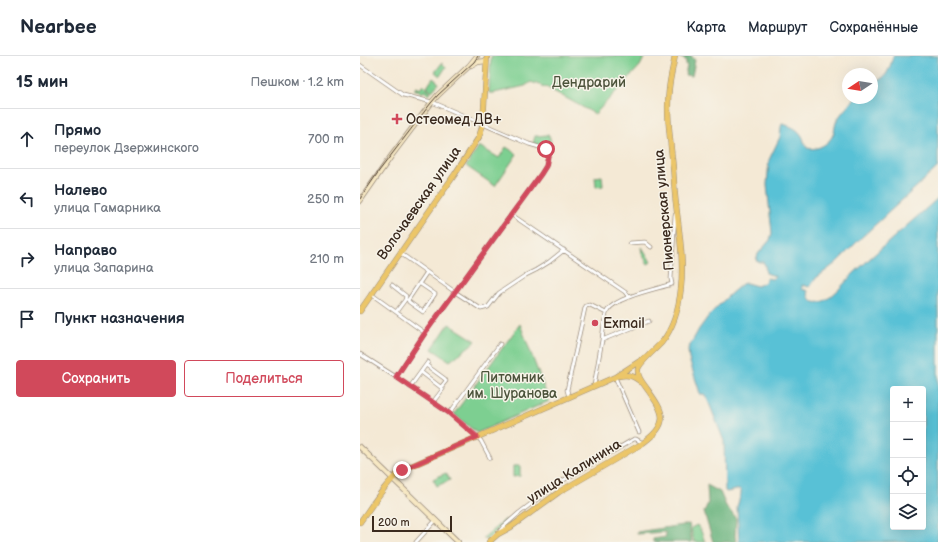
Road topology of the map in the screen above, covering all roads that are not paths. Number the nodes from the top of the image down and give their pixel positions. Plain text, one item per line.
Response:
1 (477, 56) edge
2 (676, 56) edge
3 (486, 58) edge
4 (360, 65) edge
5 (470, 66) junction
6 (432, 102) junction
7 (483, 124) junction
8 (360, 201) edge
9 (676, 201) junction
10 (512, 215) junction
11 (630, 243) dead end
12 (651, 247) dead end
13 (564, 250) junction
14 (400, 253) junction
15 (427, 272) junction
16 (419, 283) junction
17 (392, 285) dead end
18 (455, 292) junction
19 (371, 294) junction
20 (629, 297) junction
21 (360, 311) edge
22 (396, 312) junction
23 (606, 313) junction
24 (649, 321) dead end
25 (425, 333) junction
26 (602, 340) junction
27 (500, 344) dead end
28 (360, 354) edge
29 (650, 354) junction
30 (421, 372) junction
31 (396, 377) junction
32 (615, 377) junction
33 (594, 386) junction
34 (410, 387) junction
35 (441, 387) junction
36 (648, 390) junction
37 (569, 397) junction
38 (433, 402) junction
39 (449, 413) junction
40 (640, 432) dead end
41 (477, 437) junction
42 (643, 443) junction
43 (360, 447) edge
44 (490, 458) dead end
45 (392, 479) junction
46 (436, 520) junction
47 (360, 522) edge
48 (498, 534) junction
49 (416, 542) edge
50 (458, 542) edge
51 (489, 542) edge

1 - 5 main road
2 - 9 main road, Пионерская улица
3 - 5 main road
3 - 7 main road, Волочаевская улица
4 - 6 street
5 - 6 main road
6 - 7 street
6 - 8 main road
7 - 10 street
7 - 14 main road, Волочаевская улица
9 - 20 street
9 - 29 main road, Пионерская улица
10 - 13 street
10 - 18 street
11 - 12 street
13 - 18 street
13 - 20 street
14 - 15 street
14 - 19 main road, Волочаевская улица
15 - 16 street
15 - 18 street
16 - 16 street
17 - 22 street
18 - 25 street
19 - 21 main road, Волочаевская улица
19 - 22 street
20 - 23 street
22 - 25 street
23 - 26 street
23 - 37 street
24 - 26 street
25 - 31 street
26 - 33 street
27 - 39 street
28 - 31 street
29 - 32 main road
29 - 36 main road
30 - 34 street
30 - 35 street
30 - 35 street
31 - 34 street
32 - 33 main road
32 - 36 main road
32 - 40 street
33 - 37 main road
34 - 38 street
35 - 38 street
36 - 42 main road, улица Калинина
37 - 41 main road
38 - 39 street
39 - 41 street
41 - 44 street
41 - 45 main road
42 - 48 main road, улица Калинина
42 - 48 street, улица Калинина
43 - 45 main road
45 - 46 main road
45 - 47 main road
46 - 49 street
46 - 50 main road
48 - 51 main road, улица Калинина

